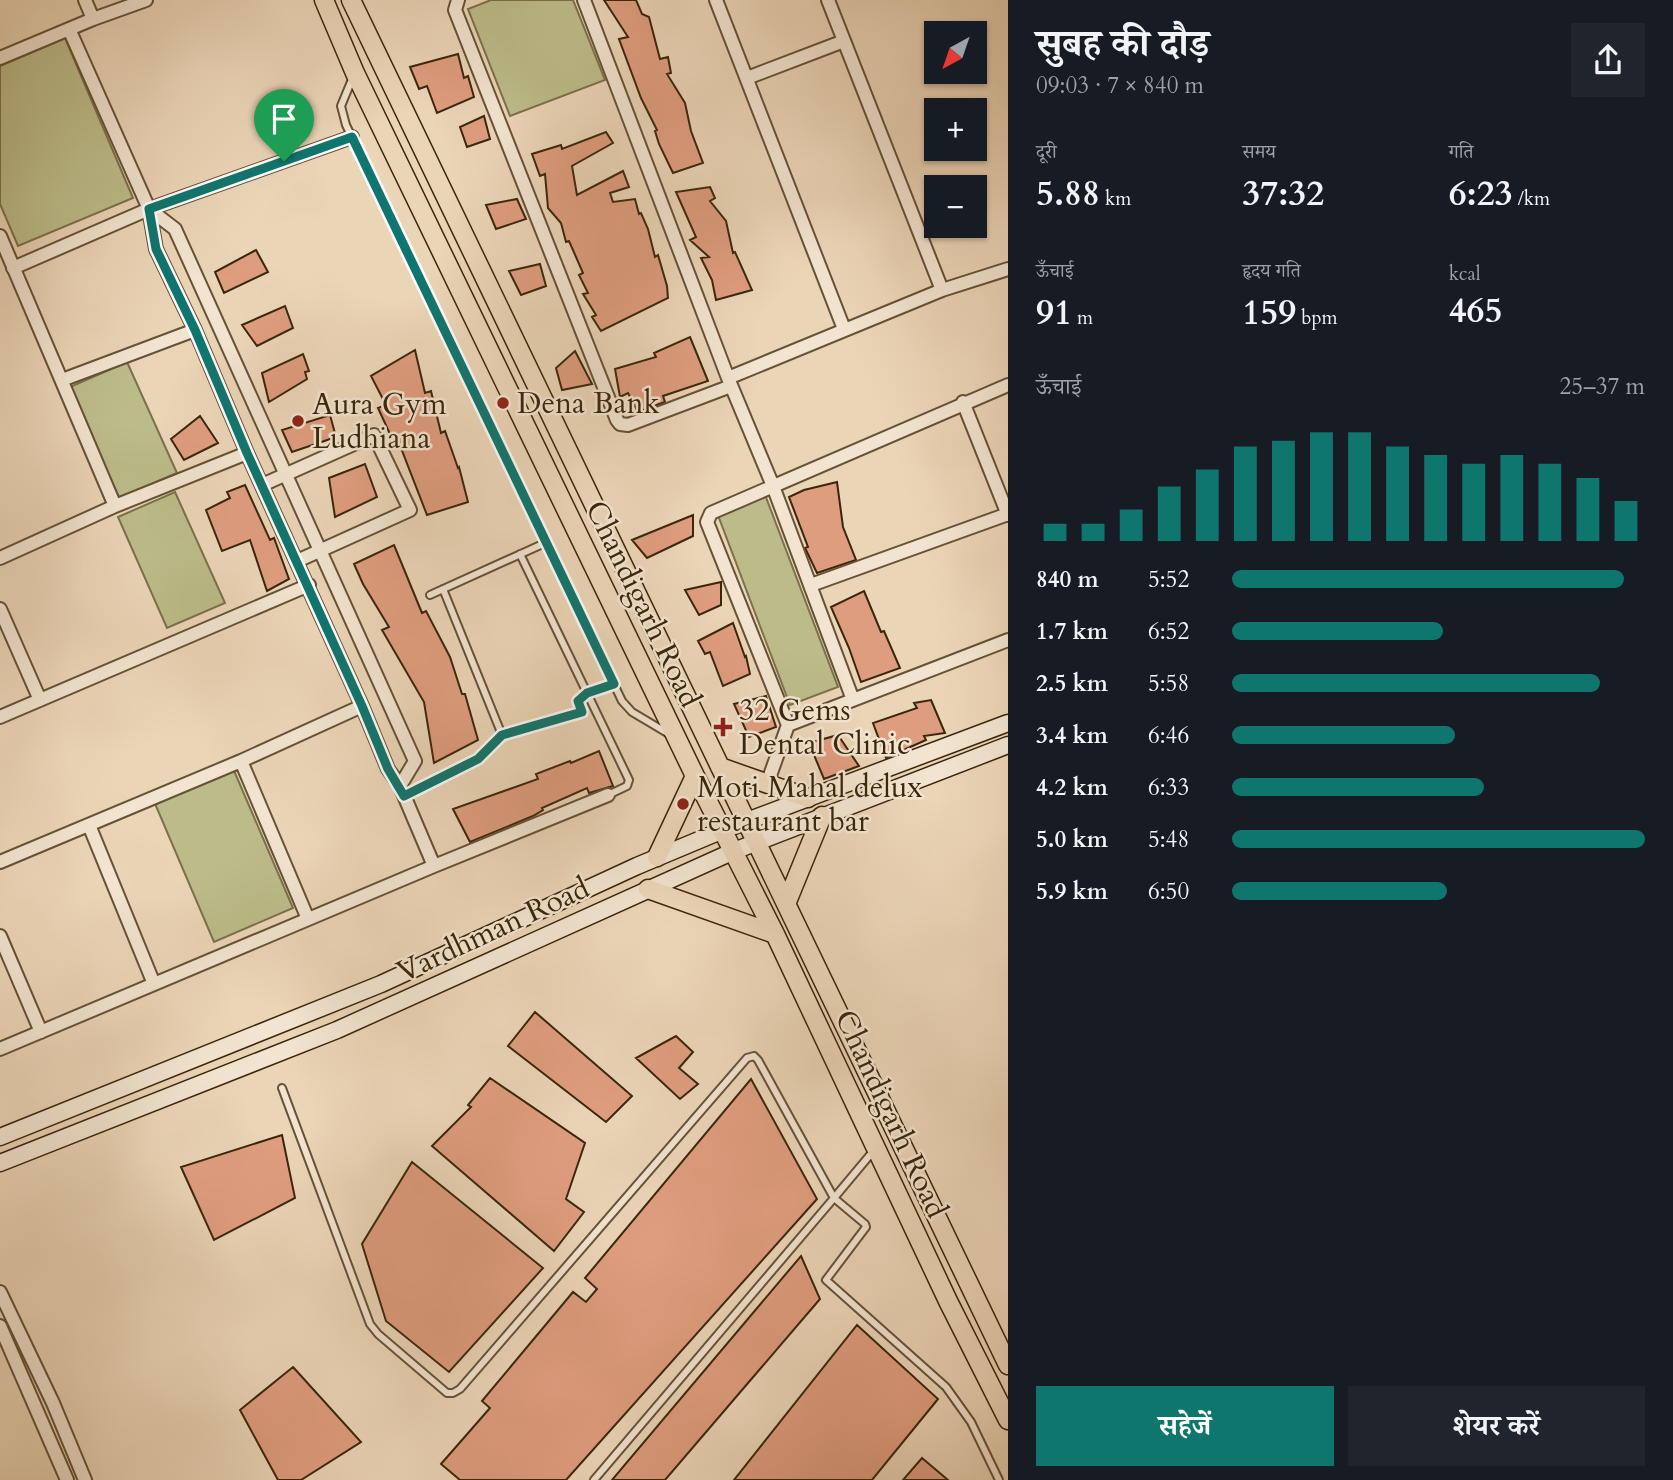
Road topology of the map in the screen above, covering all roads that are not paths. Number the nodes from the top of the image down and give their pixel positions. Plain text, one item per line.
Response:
1 (85, 0) edge
2 (146, 0) edge
3 (324, 0) edge
4 (351, 0) edge
5 (458, 0) edge
6 (584, 0) edge
7 (716, 0) edge
8 (828, 0) edge
9 (93, 19) junction
10 (69, 29) junction
11 (844, 41) junction
12 (0, 58) edge
13 (355, 73) junction
14 (747, 78) junction
15 (352, 137) junction
16 (149, 209) junction
17 (0, 236) edge
18 (13, 268) junction
19 (1008, 269) edge
20 (942, 289) junction
21 (844, 329) junction
22 (195, 330) junction
23 (62, 380) junction
24 (729, 382) junction
25 (1008, 385) edge
26 (963, 402) junction
27 (247, 453) junction
28 (286, 474) junction
29 (262, 485) junction
30 (774, 486) junction
31 (115, 506) junction
32 (1008, 515) edge
33 (545, 543) junction
34 (320, 551) junction
35 (520, 554) junction
36 (0, 558) edge
37 (298, 561) junction
38 (309, 585) junction
39 (811, 585) junction
40 (443, 589) junction
41 (430, 595) dead end
42 (0, 608) edge
43 (1008, 640) edge
44 (614, 684) junction
45 (587, 693) junction
46 (853, 699) junction
47 (40, 700) junction
48 (362, 706) junction
49 (0, 717) edge
50 (1008, 723) edge
51 (788, 725) junction
52 (502, 735) junction
53 (677, 739) junction
54 (1008, 745) edge
55 (241, 761) junction
56 (720, 767) junction
57 (695, 776) junction
58 (767, 784) junction
59 (402, 791) junction
60 (608, 795) joint
61 (808, 798) junction
62 (822, 816) junction
63 (746, 821) junction
64 (89, 825) junction
65 (723, 830) junction
66 (757, 842) junction
67 (734, 851) junction
68 (657, 858) junction
69 (0, 862) edge
70 (434, 866) junction
71 (648, 889) junction
72 (786, 904) junction
73 (308, 919) junction
74 (775, 934) junction
75 (0, 936) edge
76 (154, 984) junction
77 (41, 1032) junction
78 (0, 1049) edge
79 (282, 1088) dead end
80 (0, 1137) edge
81 (875, 1148) junction
82 (0, 1163) edge
83 (834, 1198) junction
84 (0, 1292) edge
85 (0, 1326) edge
86 (1008, 1365) edge
87 (1008, 1420) edge
88 (67, 1480) edge
89 (85, 1480) edge
90 (594, 1480) edge
91 (999, 1480) edge

1 - 9 street
2 - 9 street
3 - 13 main road, Chandigarh Road
4 - 56 main road, Chandigarh Road
5 - 24 street
6 - 24 street
7 - 14 street
8 - 11 street
9 - 10 street
10 - 12 street
10 - 16 street
11 - 14 street
11 - 20 street
13 - 15 lane
13 - 53 main road, Chandigarh Road
14 - 21 street
15 - 16 street
15 - 33 lane
16 - 18 street
16 - 22 street
16 - 28 street
17 - 18 street
18 - 23 street
19 - 20 street
20 - 21 street
21 - 24 street
22 - 23 street
22 - 27 street
23 - 31 street
24 - 30 street
25 - 26 street
26 - 30 street
26 - 32 street
27 - 29 street
27 - 31 street
28 - 29 street
28 - 34 street
28 - 34 street
29 - 37 street
30 - 39 street
30 - 51 street
31 - 36 street
32 - 39 street
33 - 35 lane
33 - 44 lane
34 - 37 street
34 - 59 street
35 - 40 lane
35 - 45 lane
37 - 38 street
38 - 47 street
38 - 48 street
39 - 46 street
40 - 41 lane
40 - 52 lane
42 - 47 street
43 - 46 street
44 - 45 lane
44 - 53 lane
45 - 52 lane
45 - 60 lane
46 - 51 street
47 - 49 street
48 - 55 street
48 - 59 street
50 - 61 street, Vardhman Road
51 - 58 street
52 - 59 lane
53 - 57 main road, Chandigarh Road
54 - 62 street, Vardhman Road
55 - 64 street
55 - 73 street
56 - 58 main road
56 - 63 main road, Chandigarh Road
57 - 65 main road, Chandigarh Road
57 - 68 main road
58 - 61 main road
59 - 70 street
60 - 70 street
61 - 63 street, Vardhman Road
62 - 66 street, Vardhman Road
62 - 72 main road
63 - 65 street, Vardhman Road
63 - 66 main road, Chandigarh Road
64 - 69 street
64 - 76 street
65 - 67 main road, Chandigarh Road
65 - 68 street, Vardhman Road
66 - 67 street, Vardhman Road
66 - 72 main road, Chandigarh Road
67 - 71 street, Vardhman Road
67 - 74 main road, Chandigarh Road
68 - 80 street, Vardhman Road
70 - 73 street
71 - 74 main road
71 - 82 street, Vardhman Road
72 - 86 main road, Chandigarh Road
73 - 76 street
74 - 81 main road, Chandigarh Road
75 - 77 street
76 - 77 street
77 - 78 street
79 - 83 lane
81 - 83 lane
81 - 87 main road, Chandigarh Road
83 - 90 lane
83 - 91 lane
84 - 89 street
85 - 88 street

